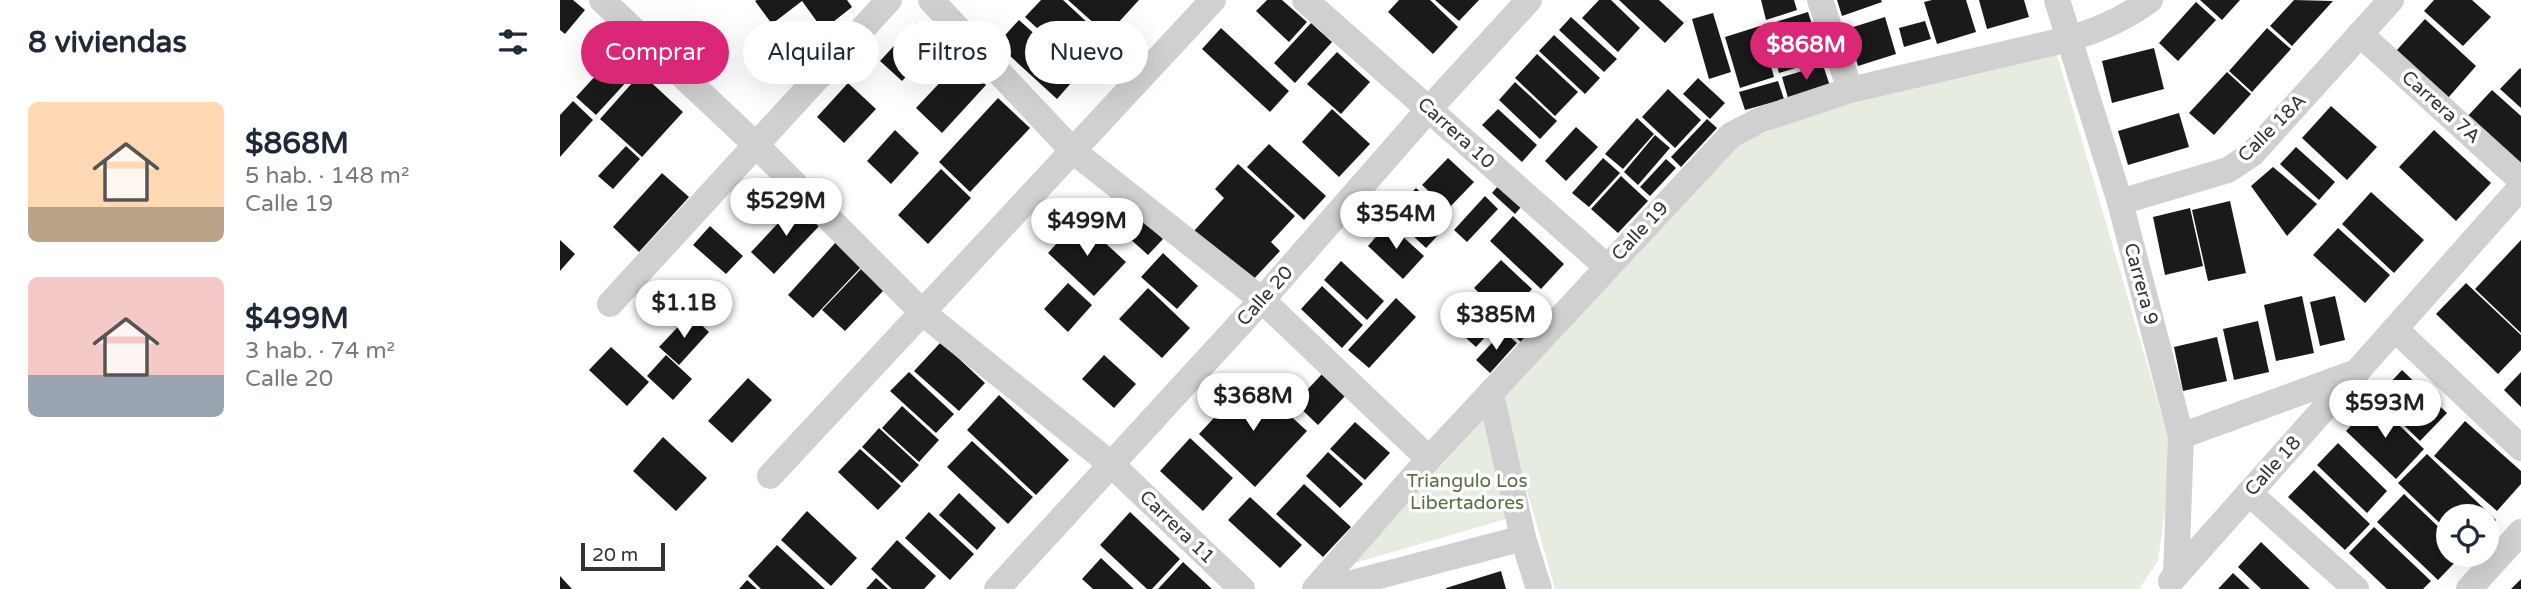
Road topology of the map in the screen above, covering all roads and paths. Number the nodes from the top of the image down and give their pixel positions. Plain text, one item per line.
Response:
1 (602, 0) edge
2 (889, 0) edge
3 (931, 0) edge
4 (1213, 0) edge
5 (1305, 0) edge
6 (1530, 0) edge
7 (1821, 0) edge
8 (2057, 0) edge
9 (2150, 0) edge
10 (2391, 0) edge
11 (2360, 34) junction
12 (2069, 39) junction
13 (1850, 90) junction
14 (1429, 109) junction
15 (756, 145) junction
16 (1073, 151) junction
17 (2521, 180) edge
18 (2521, 187) edge
19 (2120, 202) junction
20 (1606, 267) junction
21 (1262, 300) junction
22 (610, 304) dead end
23 (923, 313) junction
24 (2395, 329) junction
25 (2357, 372) junction
26 (1491, 394) junction
27 (2181, 436) junction
28 (2521, 448) edge
29 (1429, 460) junction
30 (1112, 465) junction
31 (770, 477) dead end
32 (2249, 493) junction
33 (2521, 533) edge
34 (1523, 538) junction
35 (2170, 582) edge
36 (997, 589) edge
37 (1242, 589) edge
38 (1315, 589) edge
39 (1329, 589) edge
40 (1539, 589) edge
41 (2356, 589) edge
42 (2469, 589) edge

1 - 15 street
2 - 15 street
3 - 16 street
4 - 16 street
5 - 14 street, Carrera 10
6 - 14 street, Calle 20
7 - 13 street
8 - 12 street, Carrera 9
9 - 12 street, Calle 19
10 - 11 street, Calle 18A
11 - 17 street, Carrera 7A
11 - 19 street, Calle 18A
12 - 13 street, Calle 19
12 - 19 street, Carrera 9
13 - 20 street, Calle 19
14 - 20 street, Carrera 10
14 - 21 street, Calle 20
15 - 22 street
15 - 23 street, Carrera 11
16 - 21 street
16 - 23 street
18 - 24 street, Calle 18
19 - 27 street, Carrera 9
20 - 26 street, Calle 19
21 - 29 street
21 - 30 street, Calle 20
23 - 30 street, Carrera 11
23 - 31 street
24 - 25 street, Calle 18
24 - 28 street
25 - 27 street
25 - 32 street, Calle 18
26 - 29 street, Calle 19
26 - 34 street
27 - 35 street, Carrera 9
29 - 38 street, Calle 19
30 - 36 street, Calle 20
30 - 37 street, Carrera 11
32 - 35 street, Calle 18
32 - 41 street
33 - 42 street
34 - 39 street
34 - 40 street

